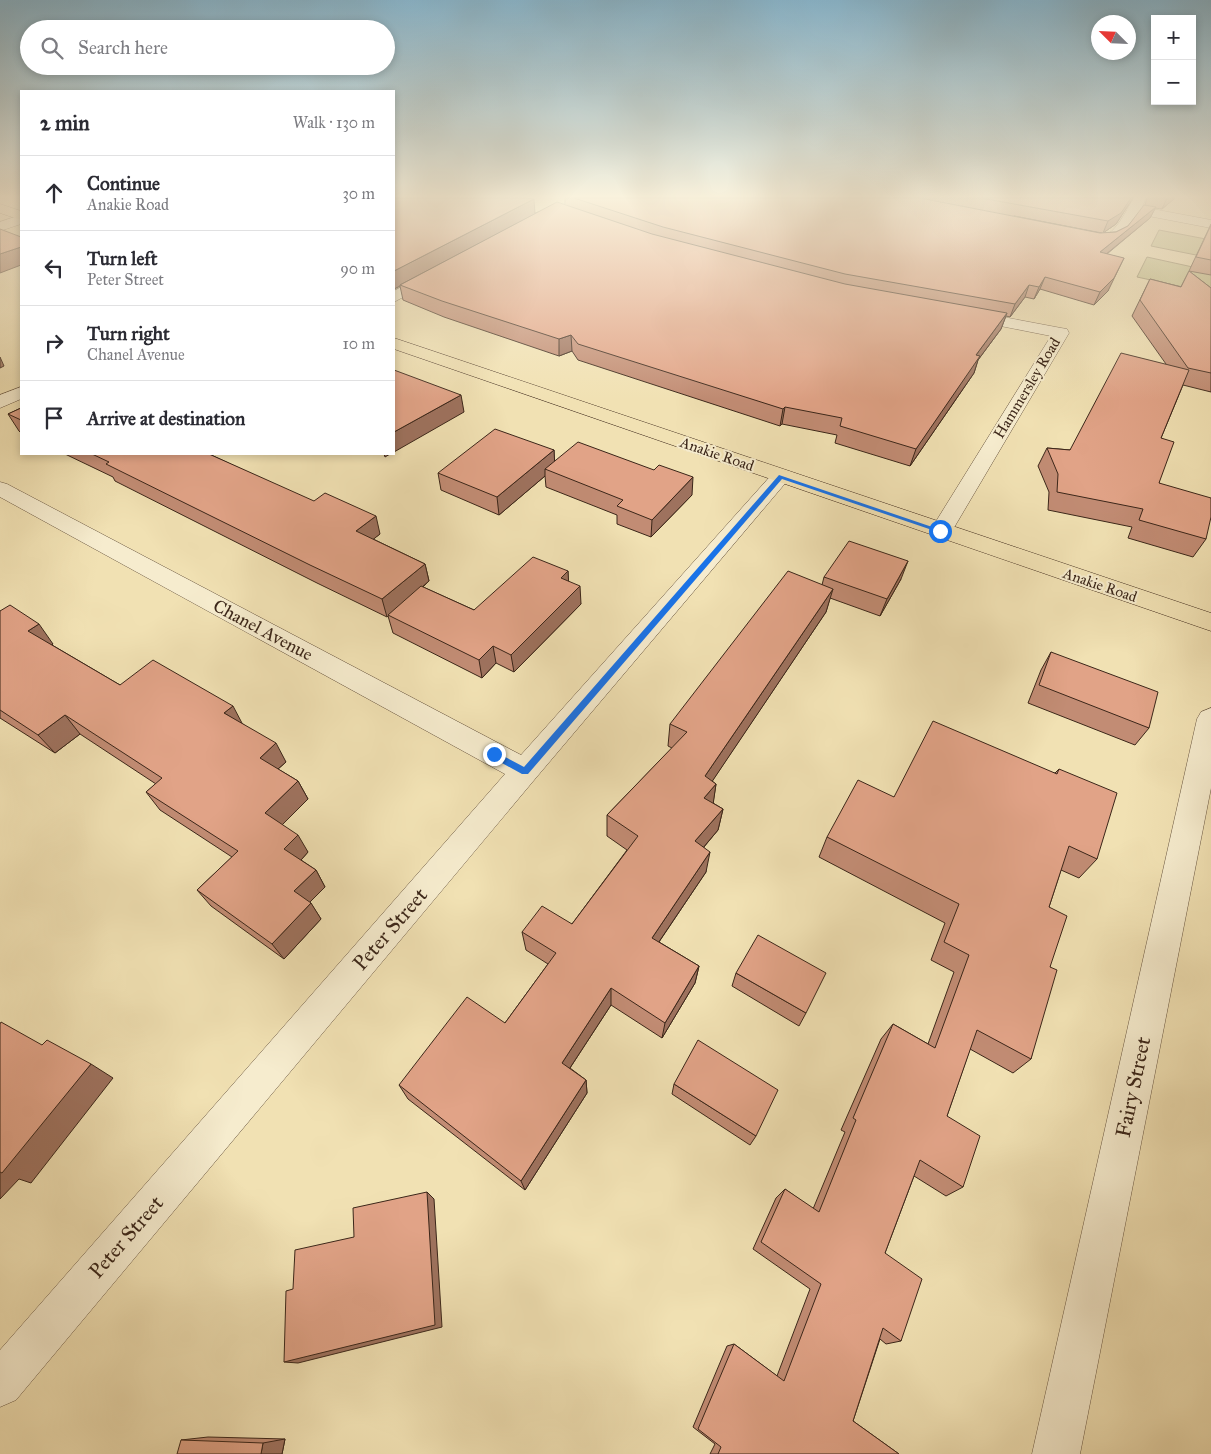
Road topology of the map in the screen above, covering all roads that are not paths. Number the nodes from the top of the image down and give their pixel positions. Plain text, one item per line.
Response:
1 (445, 270) edge
2 (395, 297) edge
3 (954, 313) edge
4 (395, 343) edge
5 (20, 392) edge
6 (0, 402) edge
7 (781, 476) junction
8 (0, 488) edge
9 (940, 531) junction
10 (1211, 622) edge
11 (1211, 720) edge
12 (525, 771) junction
13 (0, 1384) edge
14 (1056, 1454) edge

1 - 2 street
3 - 9 street, Hammersley Road
4 - 7 main road, Anakie Road
5 - 6 street
7 - 9 main road, Anakie Road
7 - 12 street, Peter Street
8 - 12 street, Chanel Avenue
9 - 10 main road, Anakie Road
11 - 14 street, Fairy Street
12 - 13 street, Peter Street

